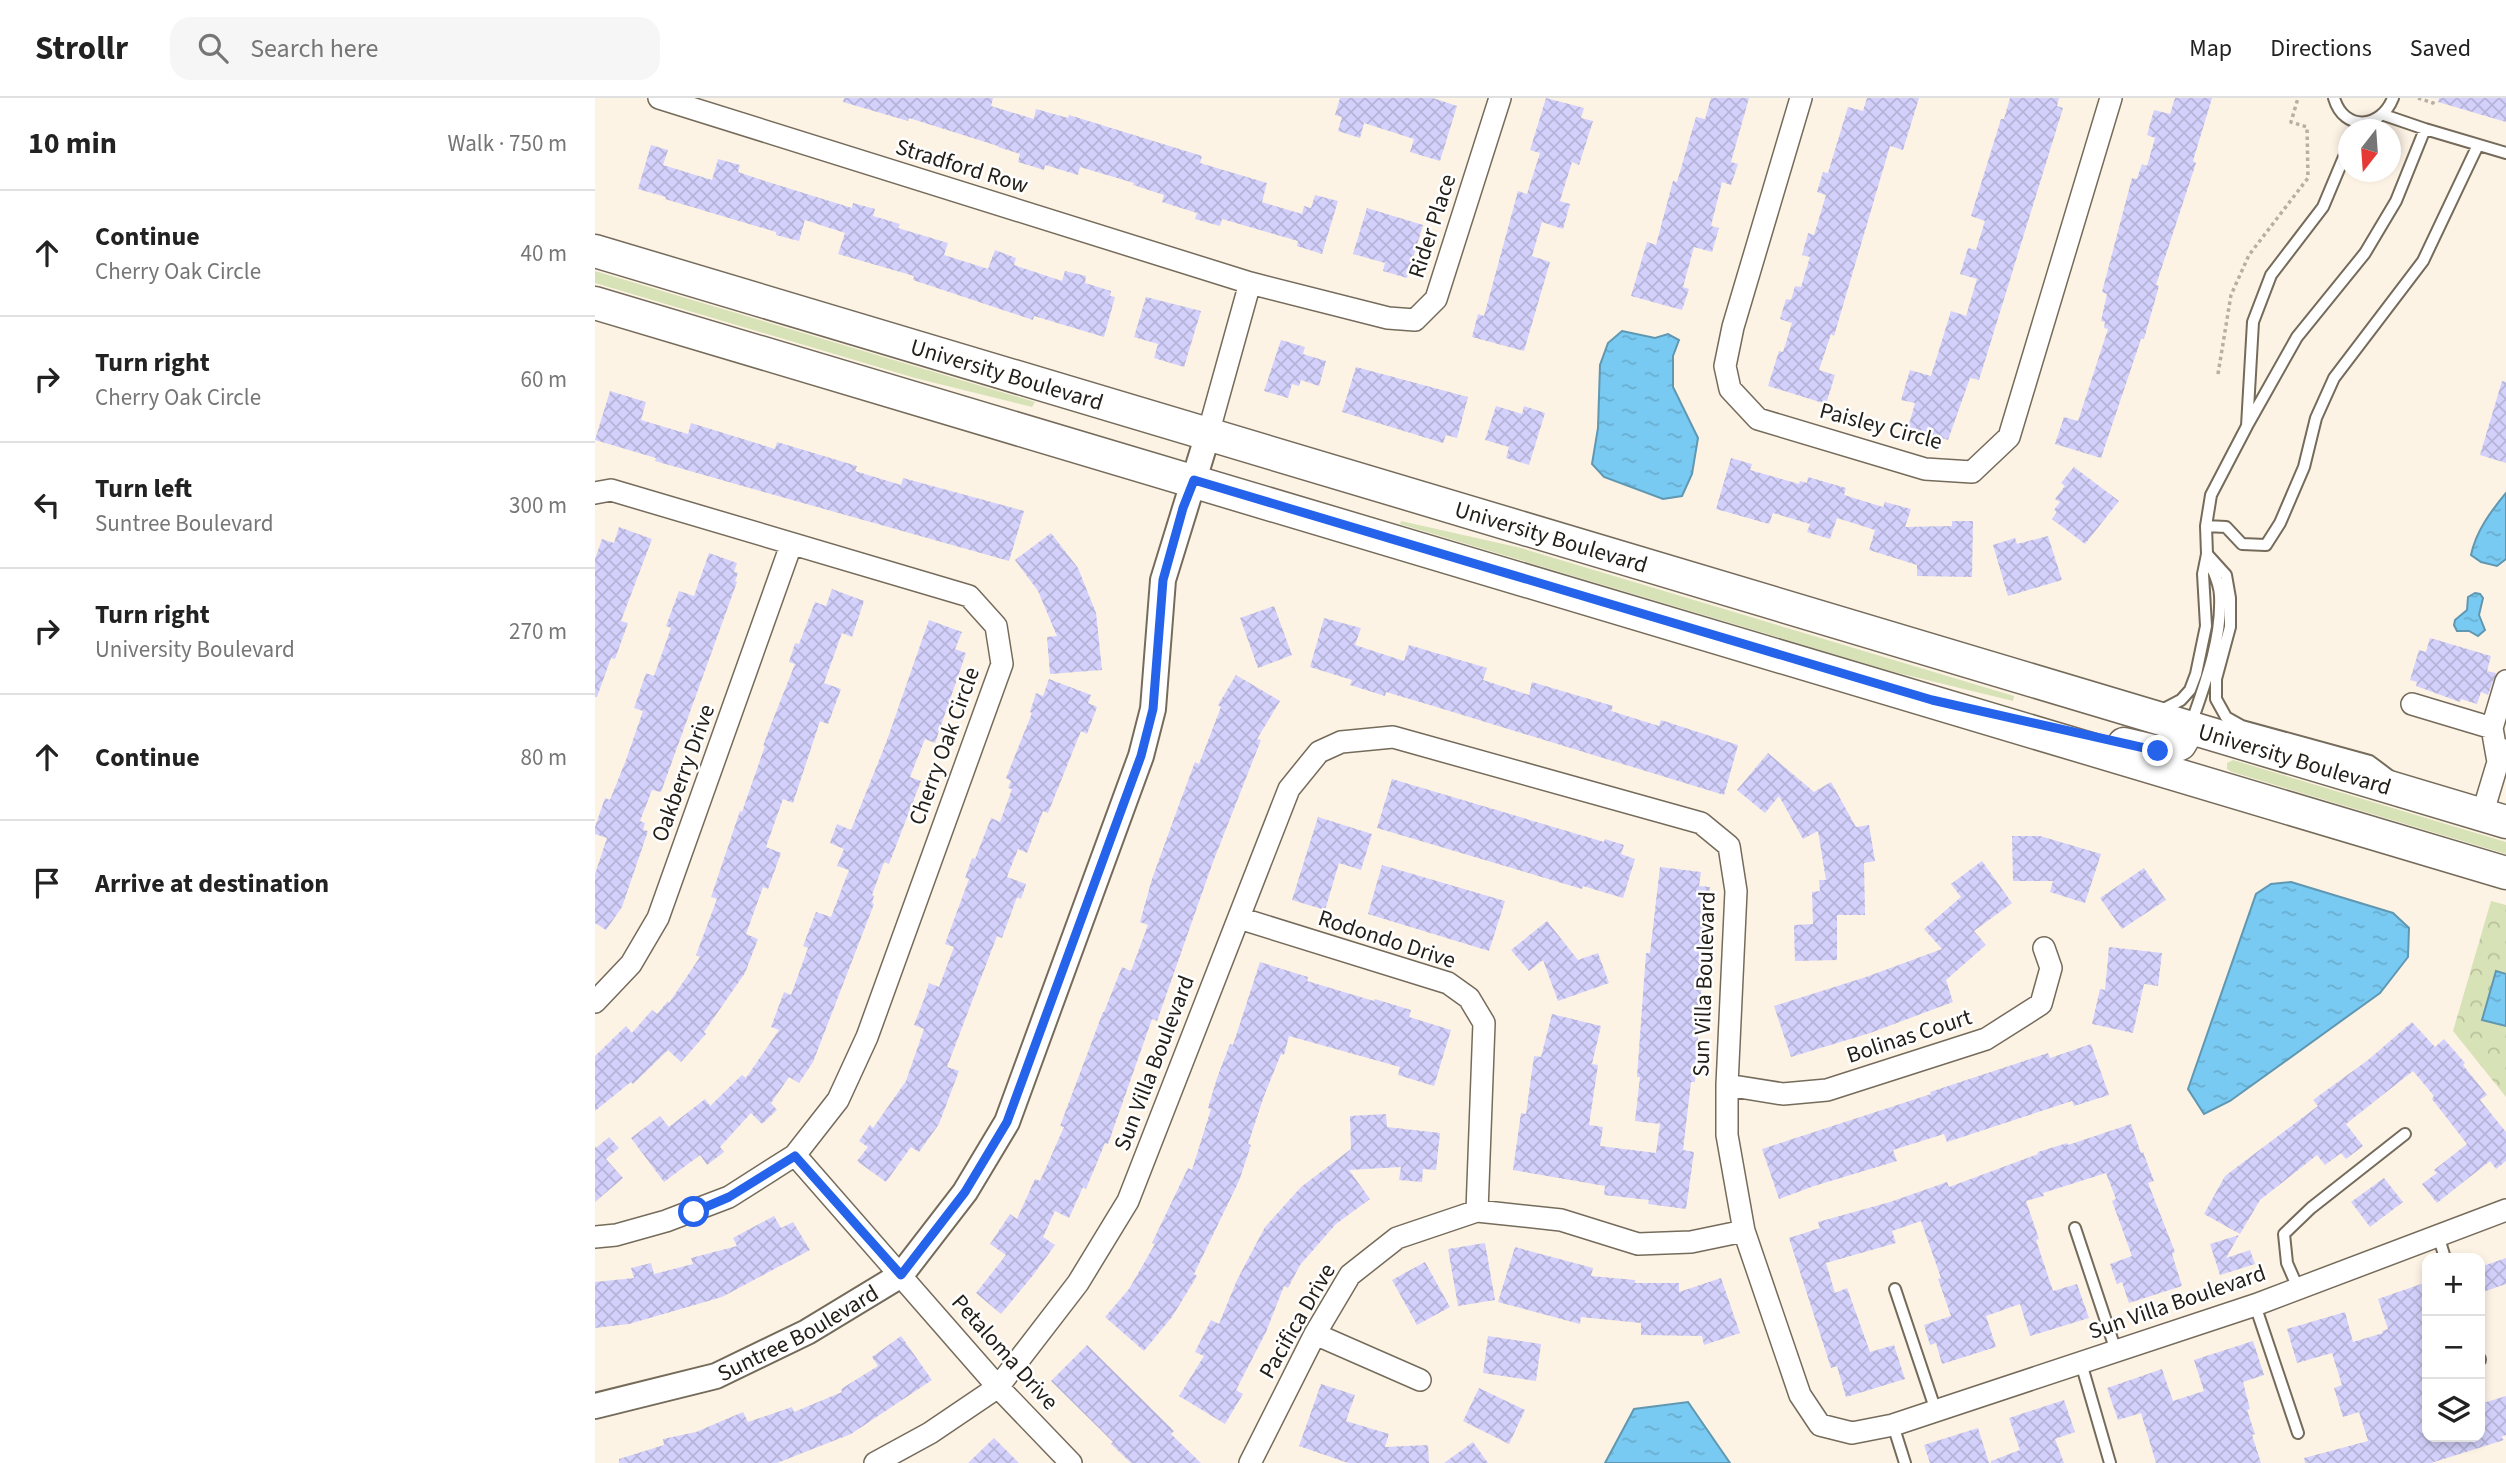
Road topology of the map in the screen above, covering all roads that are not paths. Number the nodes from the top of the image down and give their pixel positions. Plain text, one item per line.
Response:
1 (659, 98) edge
2 (1500, 98) edge
3 (1801, 98) edge
4 (2111, 98) edge
5 (2334, 98) edge
6 (2393, 98) edge
7 (2383, 115) junction
8 (2347, 119) edge
9 (2377, 119) edge
10 (2425, 130) junction
11 (2478, 145) junction
12 (2506, 153) edge
13 (2338, 171) edge
14 (595, 251) edge
15 (1250, 283) junction
16 (595, 303) edge
17 (2247, 426) junction
18 (1208, 434) junction
19 (1194, 480) junction
20 (595, 493) edge
21 (2206, 526) junction
22 (791, 545) junction
23 (2207, 554) junction
24 (2506, 681) edge
25 (1932, 700) junction
26 (2412, 704) dead end
27 (2151, 716) junction
28 (2190, 727) junction
29 (2491, 728) junction
30 (2502, 755) edge
31 (2416, 795) junction
32 (2494, 818) edge
33 (2506, 873) edge
34 (1238, 918) junction
35 (2044, 948) dead end
36 (595, 1002) edge
37 (1727, 1084) junction
38 (2405, 1134) dead end
39 (795, 1156) junction
40 (2506, 1210) edge
41 (1477, 1211) junction
42 (2075, 1228) dead end
43 (1744, 1231) junction
44 (2438, 1235) junction
45 (595, 1237) edge
46 (2443, 1253) edge
47 (901, 1275) junction
48 (2298, 1288) junction
49 (1895, 1289) dead end
50 (2255, 1305) junction
51 (1315, 1334) junction
52 (2116, 1351) junction
53 (2081, 1363) junction
54 (1420, 1380) dead end
55 (998, 1387) junction
56 (595, 1406) edge
57 (1936, 1411) junction
58 (1892, 1425) junction
59 (2298, 1433) dead end
60 (875, 1463) edge
61 (1071, 1463) edge
62 (1250, 1463) edge
63 (1905, 1463) edge
64 (2110, 1463) edge

1 - 15 street, Stradford Row
2 - 15 street, Rider Place
3 - 4 street, Paisley Circle
5 - 8 lane
6 - 7 lane
7 - 9 lane
7 - 10 lane
10 - 11 lane
10 - 17 lane
11 - 12 lane
11 - 21 lane
13 - 17 lane
14 - 18 main road, University Boulevard
15 - 18 street, Suntree Boulevard
16 - 19 main road, University Boulevard
17 - 21 lane
18 - 19 street, Suntree Boulevard
18 - 27 main road, University Boulevard
19 - 25 main road, University Boulevard
19 - 47 street, Suntree Boulevard
20 - 22 street, Cherry Oak Circle
21 - 23 lane
22 - 36 street, Oakberry Drive
22 - 39 street, Cherry Oak Circle
23 - 27 lane
23 - 28 lane
23 - 31 lane
24 - 29 street
25 - 28 main road
25 - 33 main road, University Boulevard
26 - 29 street
27 - 28 main road, University Boulevard
28 - 31 main road, University Boulevard
29 - 30 street
30 - 32 street
31 - 32 main road, University Boulevard
34 - 37 street, Sun Villa Boulevard
34 - 41 street, Rodondo Drive
34 - 55 street, Sun Villa Boulevard
35 - 37 street, Bolinas Court
37 - 43 street, Sun Villa Boulevard
38 - 48 lane
39 - 45 street, Cherry Oak Circle
39 - 47 street
40 - 44 street, Sun Villa Boulevard
41 - 43 street, Pacifica Drive
41 - 51 street, Pacifica Drive
42 - 52 lane
43 - 58 street, Sun Villa Boulevard
44 - 46 lane
44 - 48 street, Sun Villa Boulevard
47 - 55 street, Petaloma Drive
47 - 56 street, Suntree Boulevard
48 - 50 street, Sun Villa Boulevard
49 - 57 lane
50 - 52 street, Sun Villa Boulevard
50 - 59 lane
51 - 54 street
51 - 62 street, Pacifica Drive
52 - 53 street, Sun Villa Boulevard
53 - 57 street, Sun Villa Boulevard
53 - 64 lane
55 - 60 street, Sun Villa Boulevard
55 - 61 street, Petaloma Drive
57 - 58 street, Sun Villa Boulevard
58 - 63 lane

